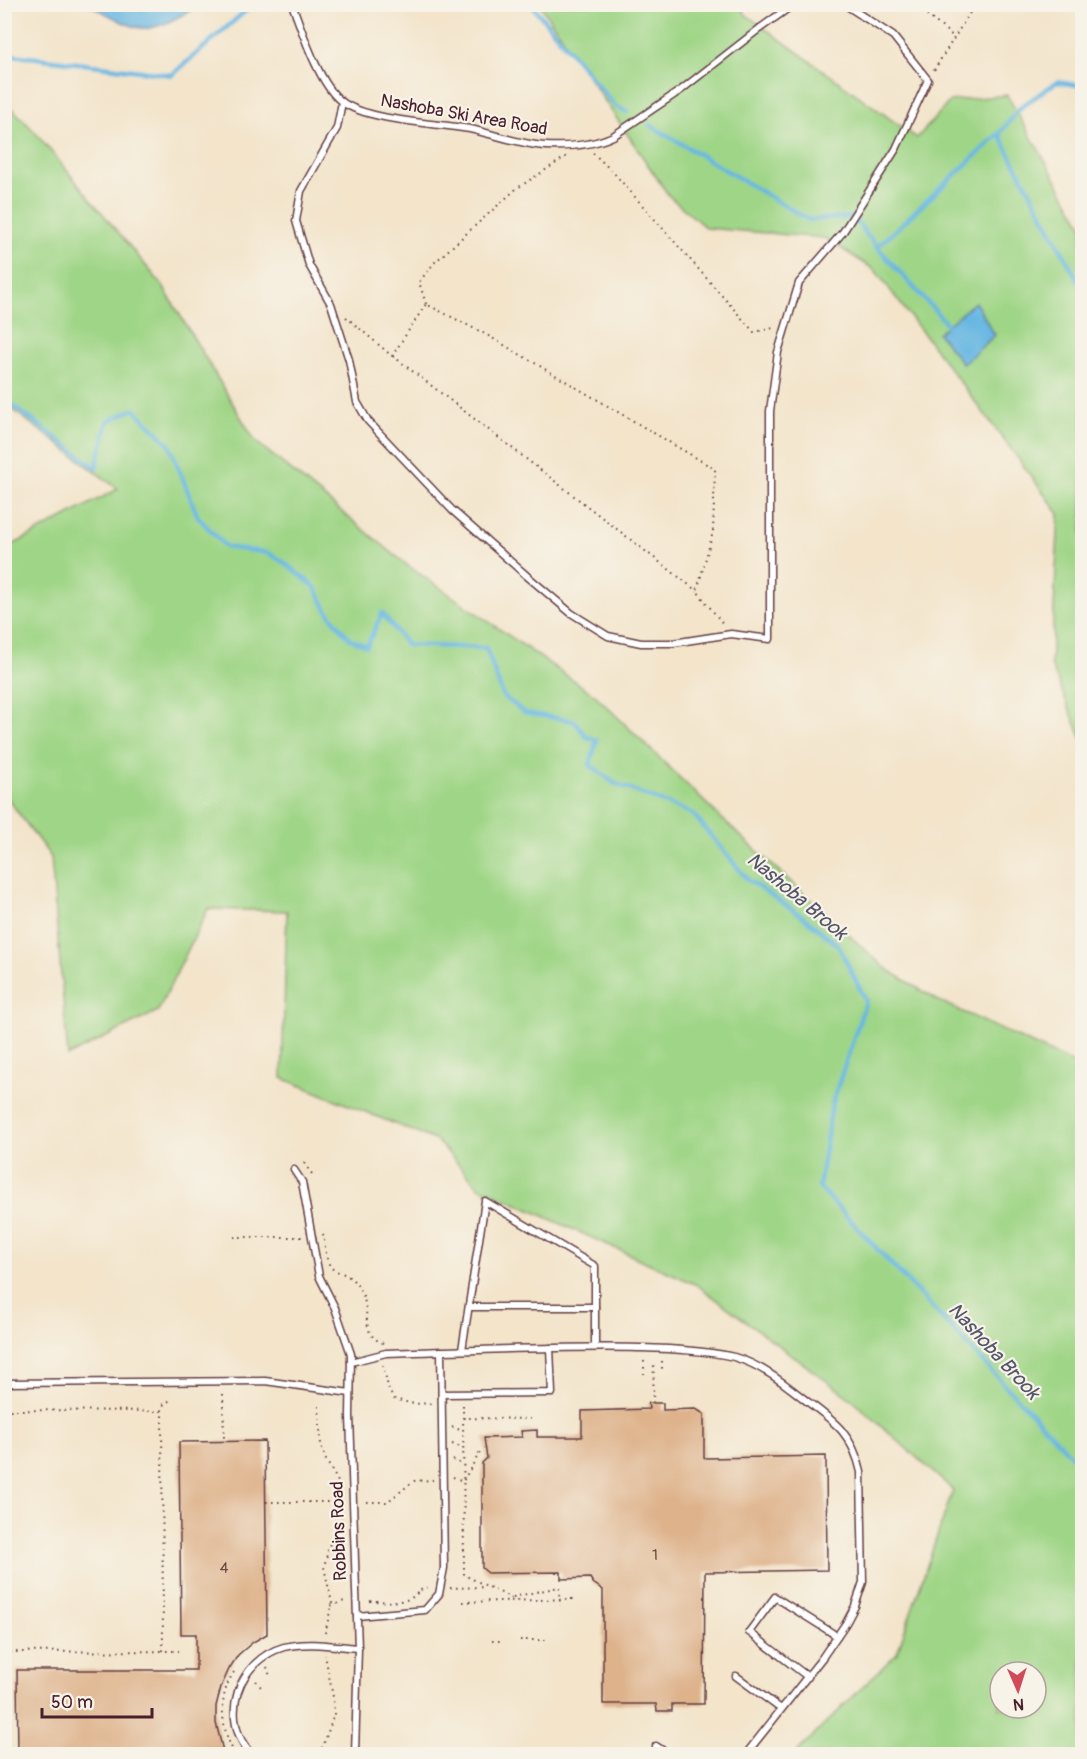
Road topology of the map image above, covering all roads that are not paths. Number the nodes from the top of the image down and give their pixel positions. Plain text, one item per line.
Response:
1 (292, 4) edge
2 (794, 4) edge
3 (844, 4) edge
4 (342, 102) junction
5 (294, 1170) dead end
6 (469, 1307) junction
7 (595, 1307) junction
8 (595, 1347) junction
9 (550, 1348) junction
10 (462, 1350) junction
11 (441, 1351) junction
12 (351, 1362) junction
13 (4, 1383) edge
14 (350, 1393) junction
15 (442, 1394) junction
16 (357, 1616) junction
17 (837, 1636) junction
18 (358, 1648) junction
19 (736, 1676) dead end
20 (808, 1677) junction
21 (781, 1710) junction
22 (656, 1746) dead end
23 (251, 1755) edge
24 (355, 1755) edge
25 (668, 1755) edge
26 (746, 1755) edge

1 - 4 lane
2 - 4 lane, Nashoba Ski Area Road
3 - 4 lane
5 - 12 lane, Robbins Road
6 - 7 lane
6 - 7 lane
6 - 10 lane
7 - 8 lane
8 - 9 lane
8 - 17 lane
9 - 10 lane
9 - 15 lane
10 - 11 lane
11 - 12 lane
11 - 15 lane
12 - 14 lane, Robbins Road
13 - 14 lane
14 - 16 lane, Robbins Road
15 - 16 lane
16 - 18 lane, Robbins Road
17 - 20 lane
17 - 20 lane
18 - 23 lane
18 - 24 lane, Robbins Road
19 - 21 lane
20 - 21 lane
21 - 26 lane
22 - 25 lane

